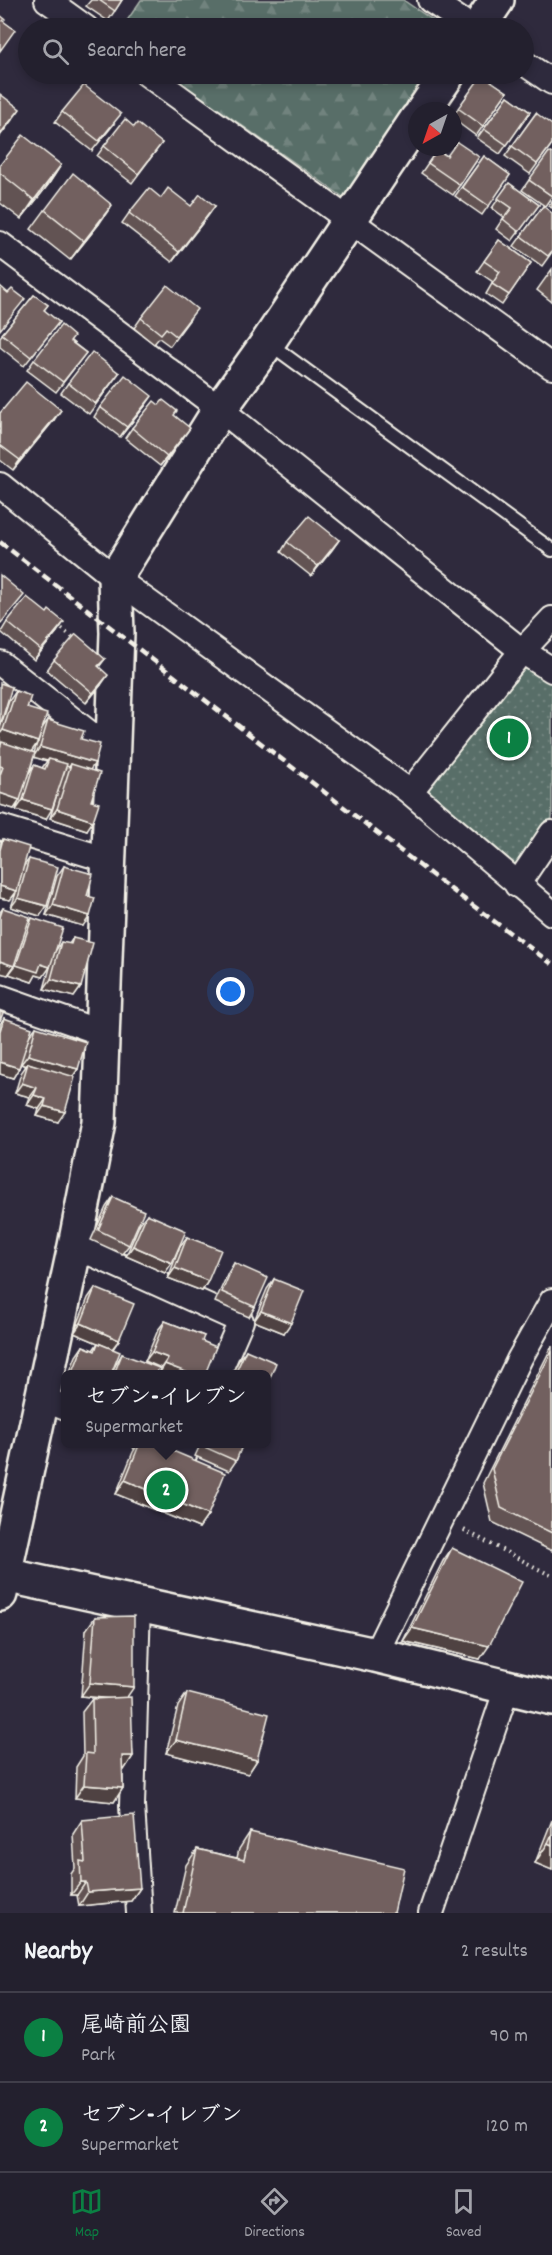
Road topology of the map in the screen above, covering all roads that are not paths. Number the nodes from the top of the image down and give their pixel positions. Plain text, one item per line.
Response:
1 (46, 0) edge
2 (430, 0) edge
3 (497, 0) edge
4 (72, 18) edge
5 (457, 18) edge
6 (485, 18) edge
7 (534, 70) edge
8 (552, 82) edge
9 (161, 84) edge
10 (441, 84) edge
11 (429, 102) edge
12 (408, 132) edge
13 (349, 221) junction
14 (0, 244) edge
15 (268, 342) junction
16 (552, 367) edge
17 (220, 409) junction
18 (0, 485) edge
19 (552, 550) edge
20 (115, 578) junction
21 (552, 619) edge
22 (522, 651) junction
23 (0, 663) edge
24 (552, 670) edge
25 (112, 751) junction
26 (410, 792) junction
27 (0, 827) edge
28 (552, 833) edge
29 (108, 860) junction
30 (517, 885) junction
31 (552, 912) edge
32 (0, 997) edge
33 (102, 1034) junction
34 (75, 1246) junction
35 (552, 1301) edge
36 (220, 1370) edge
37 (53, 1403) edge
38 (157, 1448) edge
39 (187, 1448) edge
40 (2, 1581) edge
41 (138, 1603) junction
42 (375, 1655) junction
43 (507, 1688) junction
44 (552, 1698) edge
45 (139, 1913) edge
46 (431, 1913) edge

1 - 4 street
2 - 5 street
3 - 6 street
7 - 8 street
9 - 13 street
10 - 11 street
12 - 13 street
13 - 15 street
13 - 16 street
14 - 17 street
15 - 17 street
15 - 19 lane
17 - 20 street
17 - 22 street
18 - 20 street
20 - 25 street
20 - 26 street
21 - 22 street
22 - 24 street
22 - 26 street
23 - 25 street
25 - 29 street
26 - 30 street
27 - 29 street
28 - 30 street
29 - 33 street
30 - 31 street
32 - 33 street
33 - 34 street
34 - 36 street
34 - 37 street
35 - 42 street
37 - 40 street
38 - 39 street
40 - 41 street
41 - 42 street
41 - 45 street
42 - 43 street
43 - 44 street
43 - 46 street

